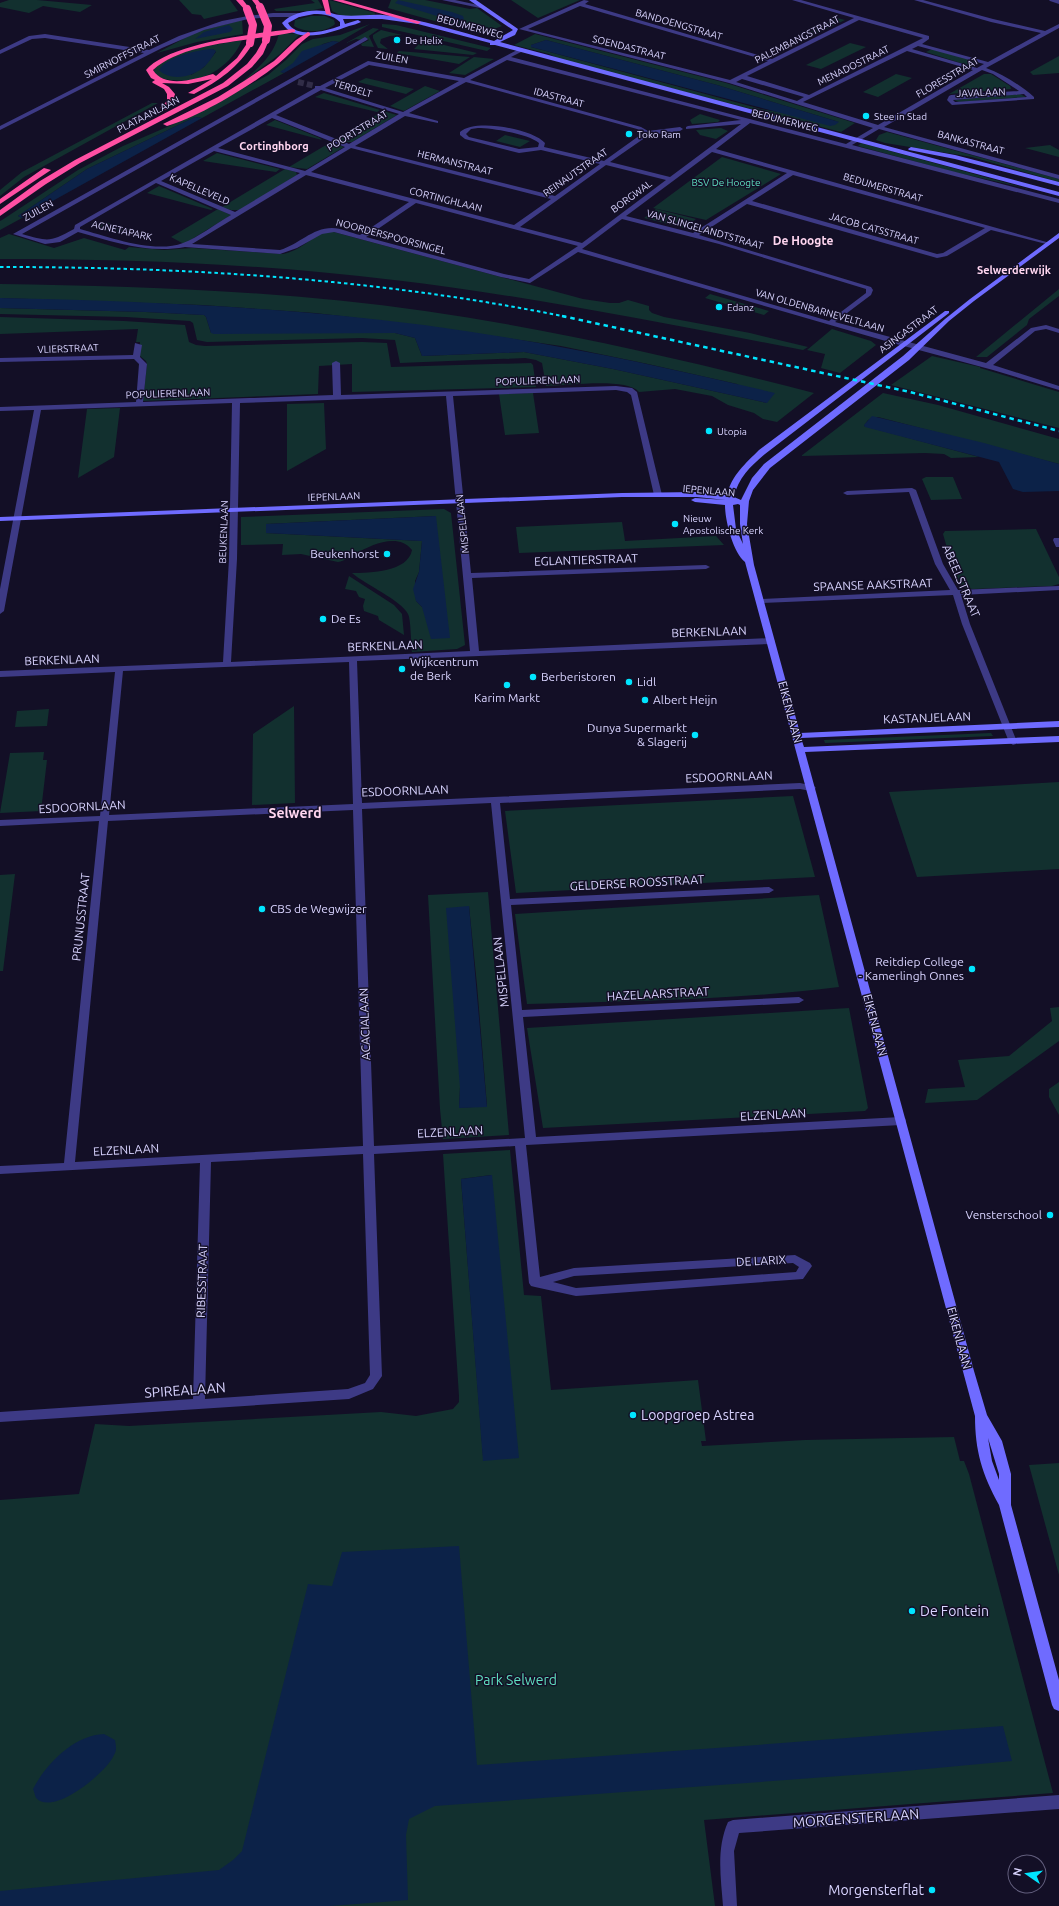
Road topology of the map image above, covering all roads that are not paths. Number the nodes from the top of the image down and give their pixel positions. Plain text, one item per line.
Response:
1 (239, 0) edge
2 (255, 0) edge
3 (325, 0) edge
4 (336, 0) edge
5 (445, 0) edge
6 (472, 0) edge
7 (589, 0) edge
8 (795, 0) edge
9 (917, 0) edge
10 (1052, 0) edge
11 (1059, 2) edge
12 (580, 4) junction
13 (480, 6) junction
14 (329, 14) junction
15 (258, 15) junction
16 (300, 15) junction
17 (339, 18) junction
18 (858, 18) junction
19 (418, 22) junction
20 (287, 23) junction
21 (342, 26) junction
22 (1059, 26) edge
23 (523, 29) junction
24 (516, 30) junction
25 (293, 31) junction
26 (1046, 33) junction
27 (308, 34) junction
28 (365, 39) dead end
29 (917, 44) junction
30 (492, 45) junction
31 (907, 49) junction
32 (0, 52) edge
33 (150, 52) junction
34 (518, 52) junction
35 (507, 58) junction
36 (773, 61) junction
37 (989, 64) junction
38 (232, 67) junction
39 (980, 69) junction
40 (743, 76) junction
41 (466, 80) junction
42 (731, 82) junction
43 (318, 87) junction
44 (1025, 92) junction
45 (810, 97) junction
46 (797, 103) junction
47 (164, 108) junction
48 (404, 114) junction
49 (272, 116) junction
50 (436, 122) dead end
51 (748, 122) junction
52 (877, 127) junction
53 (0, 128) edge
54 (688, 128) dead end
55 (680, 129) dead end
56 (647, 133) junction
57 (857, 139) junction
58 (117, 141) junction
59 (349, 146) junction
60 (846, 146) junction
61 (541, 148) junction
62 (214, 149) junction
63 (712, 150) junction
64 (605, 163) junction
65 (793, 172) junction
66 (304, 173) junction
67 (1059, 177) edge
68 (671, 179) junction
69 (156, 181) junction
70 (1059, 184) edge
71 (1059, 194) edge
72 (556, 198) junction
73 (414, 201) junction
74 (1059, 201) edge
75 (0, 202) edge
76 (747, 202) junction
77 (0, 214) edge
78 (236, 214) junction
79 (620, 216) junction
80 (514, 227) junction
81 (990, 228) junction
82 (77, 230) junction
83 (695, 235) junction
84 (361, 237) junction
85 (1058, 238) edge
86 (1048, 244) junction
87 (185, 245) junction
88 (583, 245) junction
89 (576, 249) junction
90 (523, 281) joint
91 (972, 300) junction
92 (830, 323) junction
93 (1059, 331) edge
94 (138, 344) dead end
95 (904, 344) junction
96 (917, 348) junction
97 (136, 356) junction
98 (0, 360) edge
99 (336, 363) dead end
100 (988, 366) junction
101 (859, 379) joint
102 (874, 382) joint
103 (1059, 388) edge
104 (448, 393) junction
105 (337, 397) junction
106 (236, 401) junction
107 (139, 404) junction
108 (38, 407) junction
109 (0, 409) edge
110 (847, 493) dead end
111 (658, 495) junction
112 (730, 500) junction
113 (459, 501) junction
114 (743, 503) junction
115 (234, 511) junction
116 (0, 519) edge
117 (16, 519) junction
118 (1059, 540) edge
119 (1059, 545) edge
120 (750, 565) junction
121 (706, 567) dead end
122 (467, 576) junction
123 (1059, 588) edge
124 (956, 593) junction
125 (760, 601) junction
126 (0, 611) edge
127 (771, 641) junction
128 (475, 654) junction
129 (353, 660) junction
130 (227, 664) junction
131 (119, 670) junction
132 (0, 674) edge
133 (1059, 724) edge
134 (1007, 727) junction
135 (797, 736) junction
136 (1059, 740) edge
137 (1013, 742) junction
138 (800, 750) junction
139 (812, 788) junction
140 (495, 800) junction
141 (356, 805) junction
142 (104, 817) junction
143 (0, 823) edge
144 (769, 890) dead end
145 (506, 902) junction
146 (799, 1000) dead end
147 (519, 1014) junction
148 (901, 1121) junction
149 (526, 1141) junction
150 (369, 1150) junction
151 (206, 1159) junction
152 (69, 1166) junction
153 (0, 1170) edge
154 (535, 1283) junction
155 (370, 1386) joint
156 (199, 1404) junction
157 (0, 1417) edge
158 (1059, 1705) edge
159 (1059, 1802) edge
160 (730, 1906) edge

1 - 38 highway, PLATAANLAAN, bridge
2 - 58 highway, PLATAANLAAN, bridge
3 - 14 highway
4 - 19 highway
5 - 13 street
6 - 13 main road
7 - 12 street
8 - 18 street
9 - 26 street
10 - 11 street
12 - 23 street
12 - 36 street, BANDOENGSTRAAT
13 - 24 main road
14 - 16 main road
14 - 17 main road
15 - 16 street, SMIRNOFFSTRAAT
15 - 20 street, SMIRNOFFSTRAAT
15 - 33 street, SMIRNOFFSTRAAT
16 - 20 main road
17 - 19 main road, BEDUMERWEG
17 - 21 main road
18 - 29 street
18 - 36 street, PALEMBANGSTRAAT
19 - 30 main road, BEDUMERWEG
20 - 25 main road
20 - 47 highway
21 - 27 main road, BEDUMERWEG
21 - 30 main road, BEDUMERWEG
22 - 26 street, FLORESSTRAAT
23 - 24 street
23 - 42 street, SOENDASTRAAT
24 - 30 main road
25 - 27 main road, BEDUMERWEG
25 - 38 highway
26 - 37 street, FLORESSTRAAT
27 - 58 highway
28 - 82 street, ZUILEN
29 - 31 street, MENADOSTRAAT
29 - 37 street
30 - 34 main road, BEDUMERWEG
31 - 39 street, JAVALAAN
31 - 45 street, MENADOSTRAAT
32 - 33 street
33 - 53 street, SMIRNOFFSTRAAT
34 - 35 street, POORTSTRAAT
34 - 57 main road, BEDUMERWEG
35 - 41 street, POORTSTRAAT
35 - 51 street, BEDUMERWEG
36 - 40 street, PALEMBANGSTRAAT
37 - 39 street, FLORESSTRAAT
38 - 47 highway, PLATAANLAAN
39 - 44 street, JAVALAAN
39 - 52 street, FLORESSTRAAT
40 - 42 street
40 - 45 street
41 - 43 street, ZUILEN
41 - 48 street, POORTSTRAAT
41 - 56 street, IDASTRAAT
42 - 46 street, SOENDASTRAAT
43 - 48 street, TERDELT
43 - 49 street, ZUILEN
44 - 44 street, JAVALAAN
45 - 46 street, MENADOSTRAAT
46 - 52 street, SOENDASTRAAT
47 - 75 highway, PLATAANLAAN
48 - 50 street
48 - 59 street, POORTSTRAAT
49 - 59 street, HERMANSTRAAT
49 - 62 street, ZUILEN
51 - 54 street
51 - 60 street, BEDUMERWEG
51 - 63 street, BORGWAL
52 - 57 street, FLORESSTRAAT
52 - 67 street, BANKASTRAAT
55 - 56 street
56 - 64 street, REINAUTSTRAAT
57 - 60 street, FLORESSTRAAT
57 - 70 main road, BEDUMERWEG
57 - 71 main road, BEDUMERWEG
58 - 77 highway, PLATAANLAAN
59 - 66 street, POORTSTRAAT
59 - 72 street, HERMANSTRAAT
60 - 74 street, BEDUMERWEG
61 - 61 street
61 - 64 street
62 - 66 street, CORTINGHLAAN
62 - 69 street, ZUILEN
63 - 65 street, BEDUMERSTRAAT
63 - 68 street, BORGWAL
64 - 68 street
64 - 72 street, REINAUTSTRAAT
65 - 76 street
65 - 81 street, BEDUMERSTRAAT
66 - 73 street, CORTINGHLAAN
66 - 78 street, POORTSTRAAT
68 - 79 street, BORGWAL
69 - 78 street, KAPELLEVELD
69 - 82 street, ZUILEN
72 - 80 street, REINAUTSTRAAT
73 - 80 street, CORTINGHLAAN
73 - 84 street
76 - 81 street, JACOB CATSSTRAAT
76 - 83 street
78 - 87 street, POORTSTRAAT
79 - 83 street, VAN SLINGELANDTSTRAAT
79 - 88 street, BORGWAL
80 - 88 street, CORTINGHLAAN
81 - 86 street, BEDUMERSTRAAT
82 - 87 street, AGNETAPARK
83 - 92 street, VAN SLINGELANDTSTRAAT
84 - 87 street, NOORDERSPOORSINGEL
84 - 90 street, NOORDERSPOORSINGEL
85 - 86 main road, ASINGASTRAAT
86 - 91 main road, ASINGASTRAAT
88 - 89 street, BORGWAL
89 - 90 street, BORGWAL
89 - 92 street, VAN OLDENBARNEVELTLAAN
91 - 95 main road, ASINGASTRAAT
91 - 96 main road, ASINGASTRAAT
92 - 95 street, VAN OLDENBARNEVELTLAAN
93 - 100 street
94 - 97 street
95 - 96 street, VAN OLDENBARNEVELTLAAN
95 - 101 main road, ASINGASTRAAT
96 - 100 street, VAN OLDENBARNEVELTLAAN
96 - 102 main road, ASINGASTRAAT
97 - 98 street, VLIERSTRAAT
97 - 107 street
99 - 105 street
100 - 103 street, VAN OLDENBARNEVELTLAAN
101 - 112 main road, EIKENLAAN
102 - 114 main road, EIKENLAAN
104 - 105 street, POPULIERENLAAN
104 - 111 street, POPULIERENLAAN
104 - 113 street, MISPELLAAN
105 - 106 street, POPULIERENLAAN
106 - 107 street, POPULIERENLAAN
106 - 115 street, BEUKENLAAN
107 - 108 street, POPULIERENLAAN
108 - 109 street, POPULIERENLAAN
108 - 117 street
110 - 124 street, ABEELSTRAAT
111 - 112 main road, IEPENLAAN
111 - 113 main road, IEPENLAAN
112 - 114 main road, IEPENLAAN
112 - 120 main road, EIKENLAAN
113 - 115 main road, IEPENLAAN
113 - 122 street, MISPELLAAN
114 - 120 main road, EIKENLAAN
115 - 117 main road, IEPENLAAN
115 - 130 street, BEUKENLAAN
116 - 117 main road, IEPENLAAN
117 - 126 street
118 - 119 street
120 - 125 main road, EIKENLAAN
121 - 122 street, EGLANTIERSTRAAT
122 - 128 street, MISPELLAAN
123 - 124 street, SPAANSE AAKSTRAAT
124 - 125 street, SPAANSE AAKSTRAAT
124 - 134 street, ABEELSTRAAT
125 - 127 main road, EIKENLAAN
127 - 128 street, BERKENLAAN
127 - 135 main road, EIKENLAAN
128 - 129 street, BERKENLAAN
129 - 130 street, BERKENLAAN
129 - 141 street, ACACIALAAN
130 - 131 street, BERKENLAAN
131 - 132 street, BERKENLAAN
131 - 142 street, PRUNUSSTRAAT
133 - 134 main road, KASTANJELAAN
134 - 135 main road, KASTANJELAAN
134 - 137 street, ABEELSTRAAT
135 - 138 main road, EIKENLAAN
136 - 137 main road
137 - 138 main road
138 - 139 main road, EIKENLAAN
139 - 140 street, ESDOORNLAAN
139 - 148 main road, EIKENLAAN
140 - 141 street, ESDOORNLAAN
140 - 145 street, MISPELLAAN
141 - 142 street, ESDOORNLAAN
141 - 150 street, ACACIALAAN
142 - 143 street, ESDOORNLAAN
142 - 152 street, PRUNUSSTRAAT
144 - 145 street, GELDERSE ROOSSTRAAT
145 - 147 street, MISPELLAAN
146 - 147 street, HAZELAARSTRAAT
147 - 149 street, MISPELLAAN
148 - 149 street, ELZENLAAN
148 - 158 main road, EIKENLAAN
149 - 150 street, ELZENLAAN
149 - 154 street
150 - 151 street, ELZENLAAN
150 - 155 street, ACACIALAAN
151 - 152 street, ELZENLAAN
151 - 156 street, RIBESSTRAAT
152 - 153 street, ELZENLAAN
154 - 154 street, DE LARIX
155 - 156 street, SPIREALAAN
156 - 157 street, SPIREALAAN
159 - 160 street, MORGENSTERLAAN

